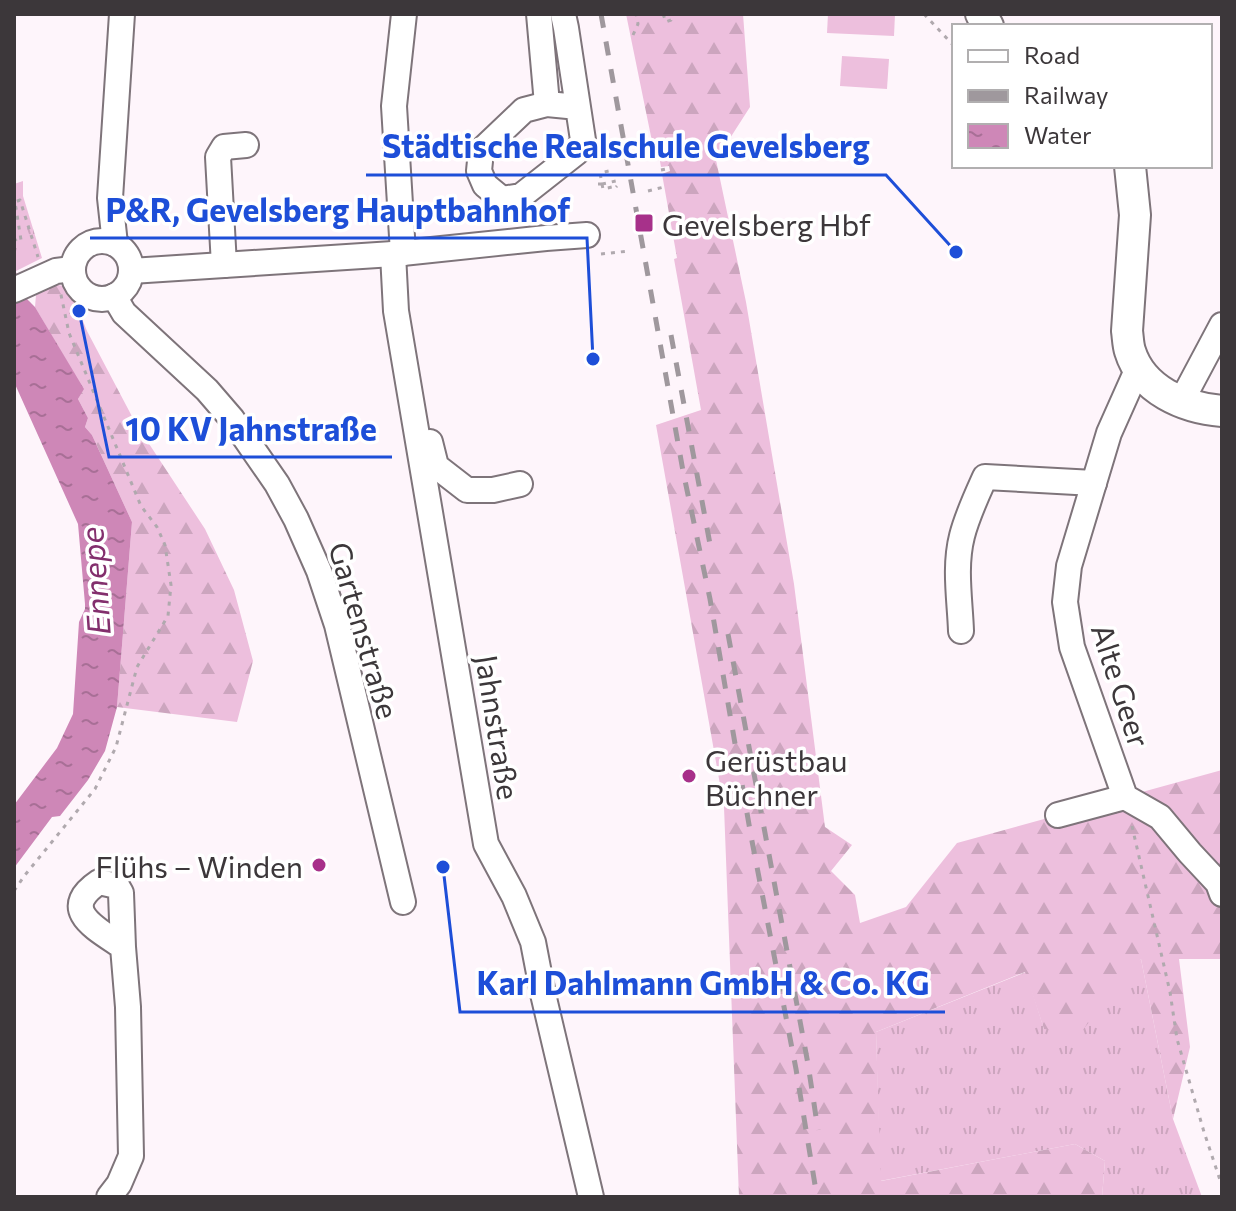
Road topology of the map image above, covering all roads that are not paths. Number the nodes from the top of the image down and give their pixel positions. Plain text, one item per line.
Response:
1 (122, 14) edge
2 (404, 14) edge
3 (539, 14) edge
4 (563, 14) edge
5 (547, 104) junction
6 (578, 107) junction
7 (246, 145) dead end
8 (1130, 168) edge
9 (110, 198) junction
10 (89, 244) junction
11 (115, 244) junction
12 (594, 244) road end
13 (398, 254) junction
14 (224, 265) junction
15 (131, 271) junction
16 (43, 277) edge
17 (114, 296) junction
18 (1222, 325) edge
19 (405, 364) junction
20 (1138, 368) junction
21 (1181, 402) junction
22 (1222, 411) edge
23 (1094, 483) junction
24 (520, 484) dead end
25 (961, 631) dead end
26 (1125, 797) junction
27 (1058, 815) dead end
28 (1222, 894) edge
29 (403, 902) dead end
30 (123, 947) dead end
31 (109, 1197) edge
32 (591, 1197) edge

1 - 9 street
2 - 13 street, Jahnstraße
3 - 5 street
4 - 6 street
5 - 6 street
5 - 6 street
7 - 14 street
8 - 20 main road
9 - 10 street
9 - 11 street
10 - 11 street
10 - 16 street
11 - 15 street
12 - 13 street
13 - 14 street
13 - 19 street, Jahnstraße
14 - 15 street
15 - 17 street
16 - 17 street
17 - 29 street, Gartenstraße
18 - 21 street
19 - 24 street
19 - 32 street, Jahnstraße
20 - 21 main road
20 - 23 street, Alte Geer
21 - 22 main road
23 - 25 street
23 - 26 street, Alte Geer
26 - 27 street
26 - 28 street
30 - 31 street

